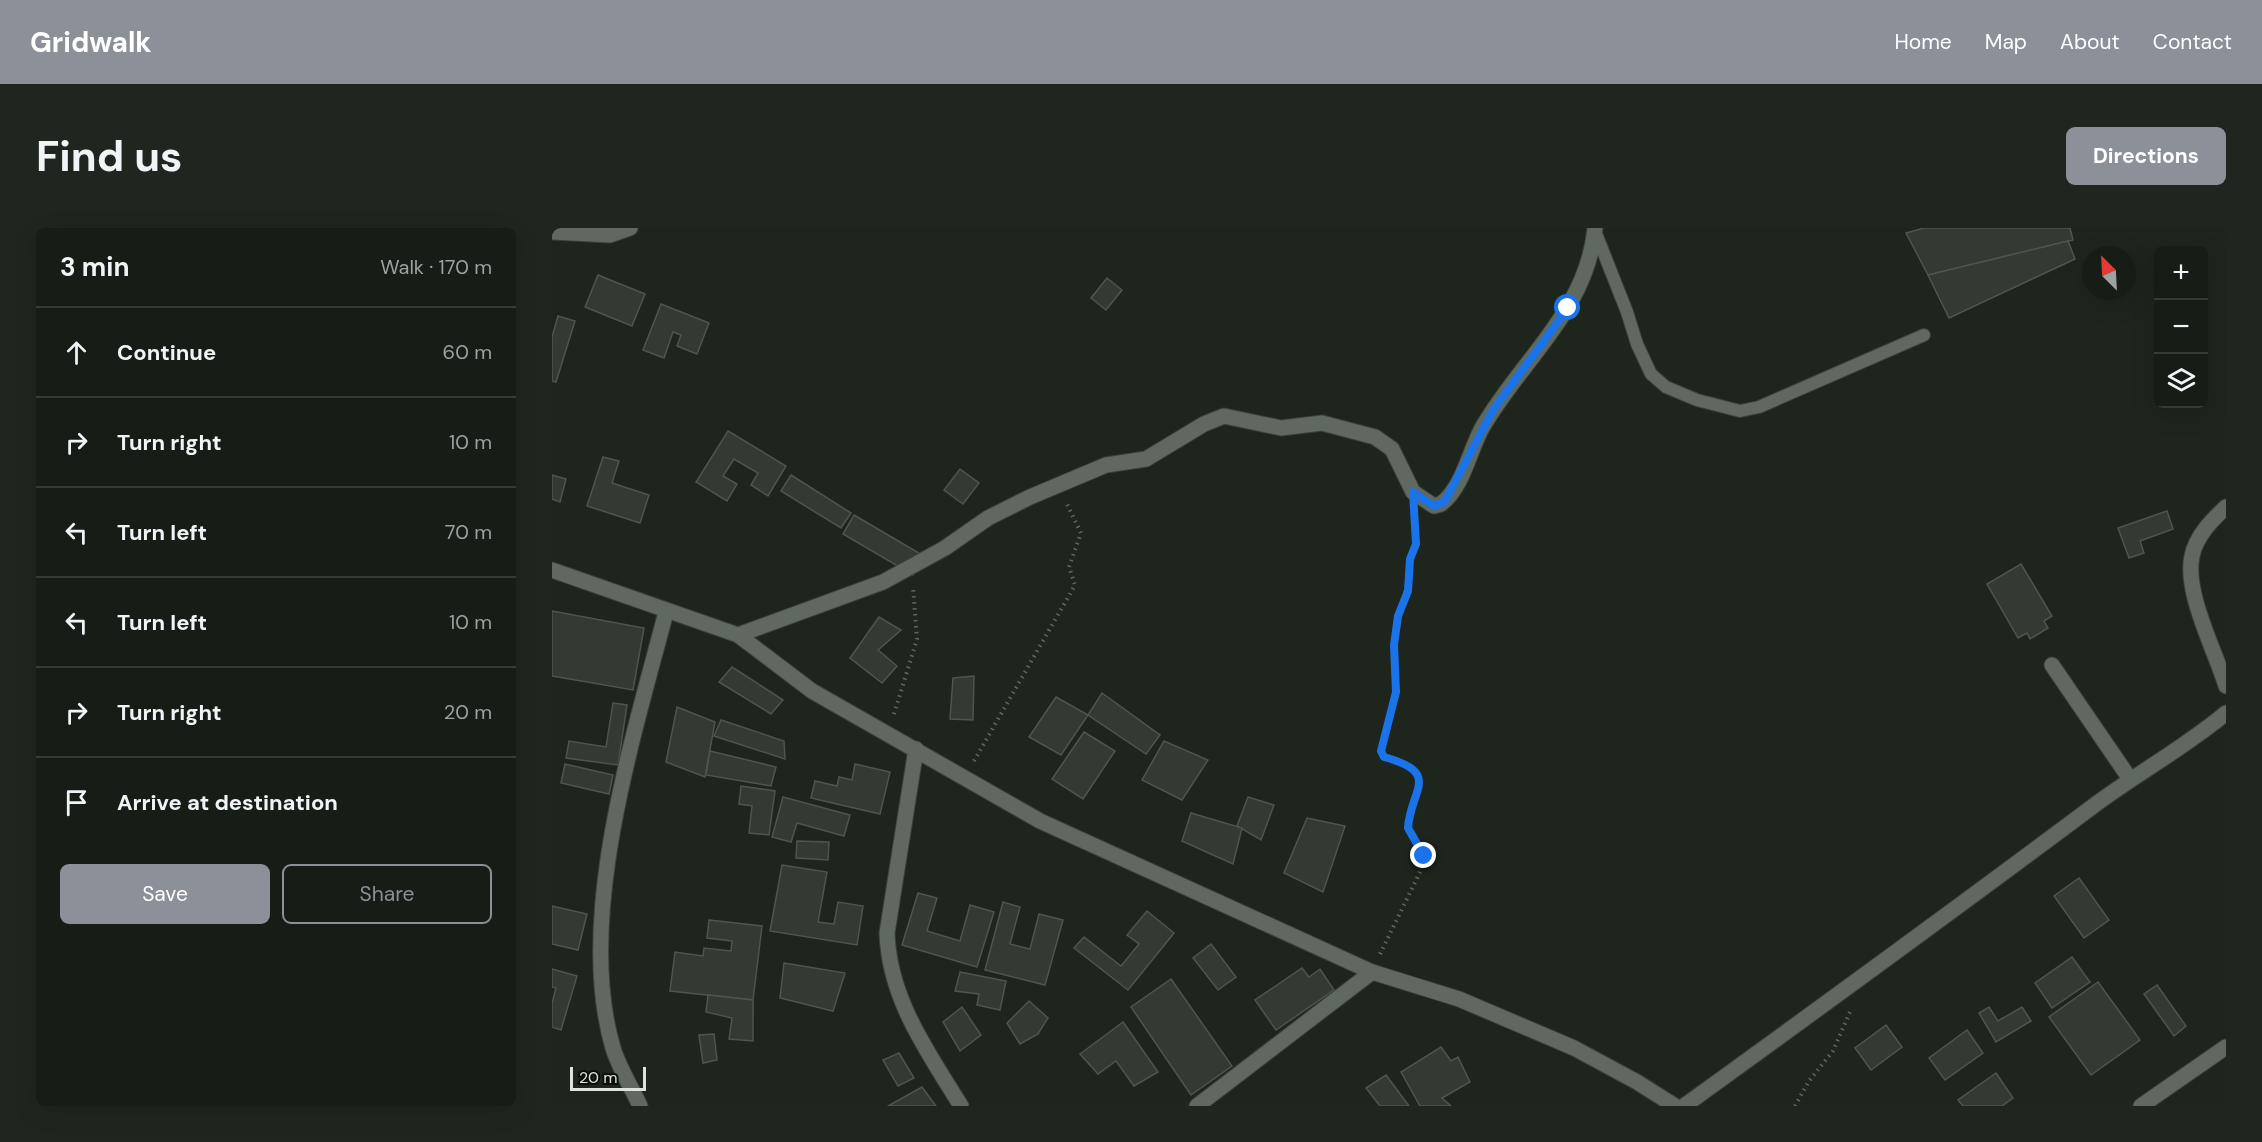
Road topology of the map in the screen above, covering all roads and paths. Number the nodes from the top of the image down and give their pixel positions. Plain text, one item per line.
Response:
1 (630, 228) edge
2 (1595, 230) edge
3 (552, 232) edge
4 (1924, 335) dead end
5 (1057, 485) junction
6 (1413, 492) junction
7 (2226, 507) edge
8 (912, 568) junction
9 (552, 570) edge
10 (666, 612) junction
11 (738, 636) junction
12 (2052, 665) dead end
13 (2226, 686) edge
14 (2226, 712) edge
15 (888, 733) junction
16 (916, 749) junction
17 (965, 777) junction
18 (2130, 778) junction
19 (1372, 972) junction
20 (1852, 1007) dead end
21 (2226, 1047) edge
22 (640, 1106) edge
23 (961, 1106) edge
24 (1197, 1106) edge
25 (1675, 1106) edge
26 (1684, 1106) edge
27 (1795, 1106) edge
28 (2141, 1106) edge

1 - 3 street
2 - 4 lane
2 - 6 street
5 - 6 street
5 - 8 street
5 - 17 path
6 - 19 path
7 - 13 street
8 - 11 street
8 - 15 path
9 - 10 street
10 - 11 street
10 - 22 street
11 - 15 street
12 - 18 street
14 - 18 street
15 - 16 street
16 - 17 street
16 - 23 street
17 - 19 street
18 - 26 street
19 - 24 street
19 - 25 street
20 - 27 path
21 - 28 street

